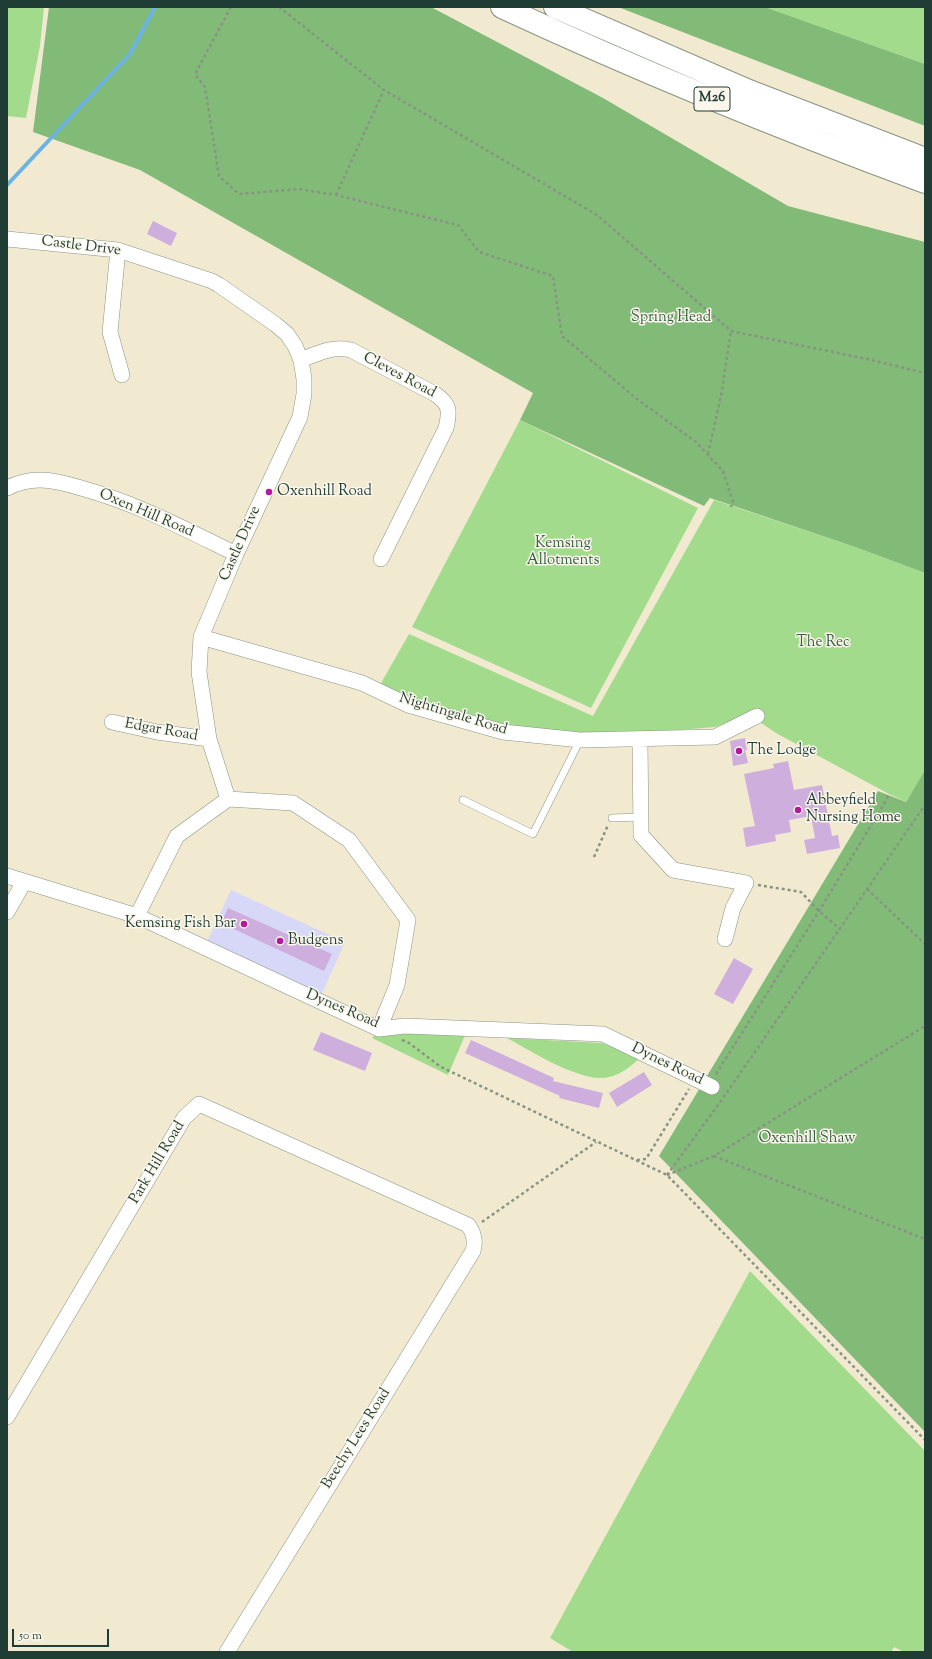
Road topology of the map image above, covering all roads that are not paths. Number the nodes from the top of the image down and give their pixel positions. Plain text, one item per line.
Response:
1 (502, 7) edge
2 (555, 7) edge
3 (925, 159) edge
4 (925, 182) edge
5 (7, 239) edge
6 (118, 250) junction
7 (301, 360) junction
8 (122, 374) dead end
9 (7, 488) edge
10 (236, 554) junction
11 (380, 560) dead end
12 (201, 637) junction
13 (757, 716) dead end
14 (112, 722) dead end
15 (210, 739) junction
16 (580, 740) junction
17 (640, 740) junction
18 (228, 799) junction
19 (463, 800) dead end
20 (641, 817) junction
21 (612, 818) road end
22 (7, 876) edge
23 (24, 882) junction
24 (7, 912) edge
25 (136, 916) junction
26 (725, 939) dead end
27 (379, 1029) junction
28 (705, 1083) road end
29 (470, 1227) joint
30 (7, 1417) edge
31 (227, 1652) edge

1 - 4 highway, M26
2 - 3 highway, M26
5 - 6 street, Castle Drive
6 - 7 street, Castle Drive
6 - 8 street
7 - 10 street, Castle Drive
7 - 11 street, Cleves Road
9 - 10 street, Oxen Hill Road
10 - 12 street, Castle Drive
12 - 15 street, Castle Drive
12 - 16 street, Nightingale Road
13 - 17 street, Nightingale Road
14 - 15 street, Edgar Road
15 - 18 street, Castle Drive
16 - 17 street, Nightingale Road
16 - 19 lane
17 - 20 street
18 - 25 street
18 - 27 street
20 - 21 lane
20 - 26 street
22 - 23 street, Dynes Road
23 - 24 street
23 - 25 street, Dynes Road
25 - 27 street, Dynes Road
27 - 28 street, Dynes Road
29 - 30 street, Park Hill Road
29 - 31 street, Beechy Lees Road

